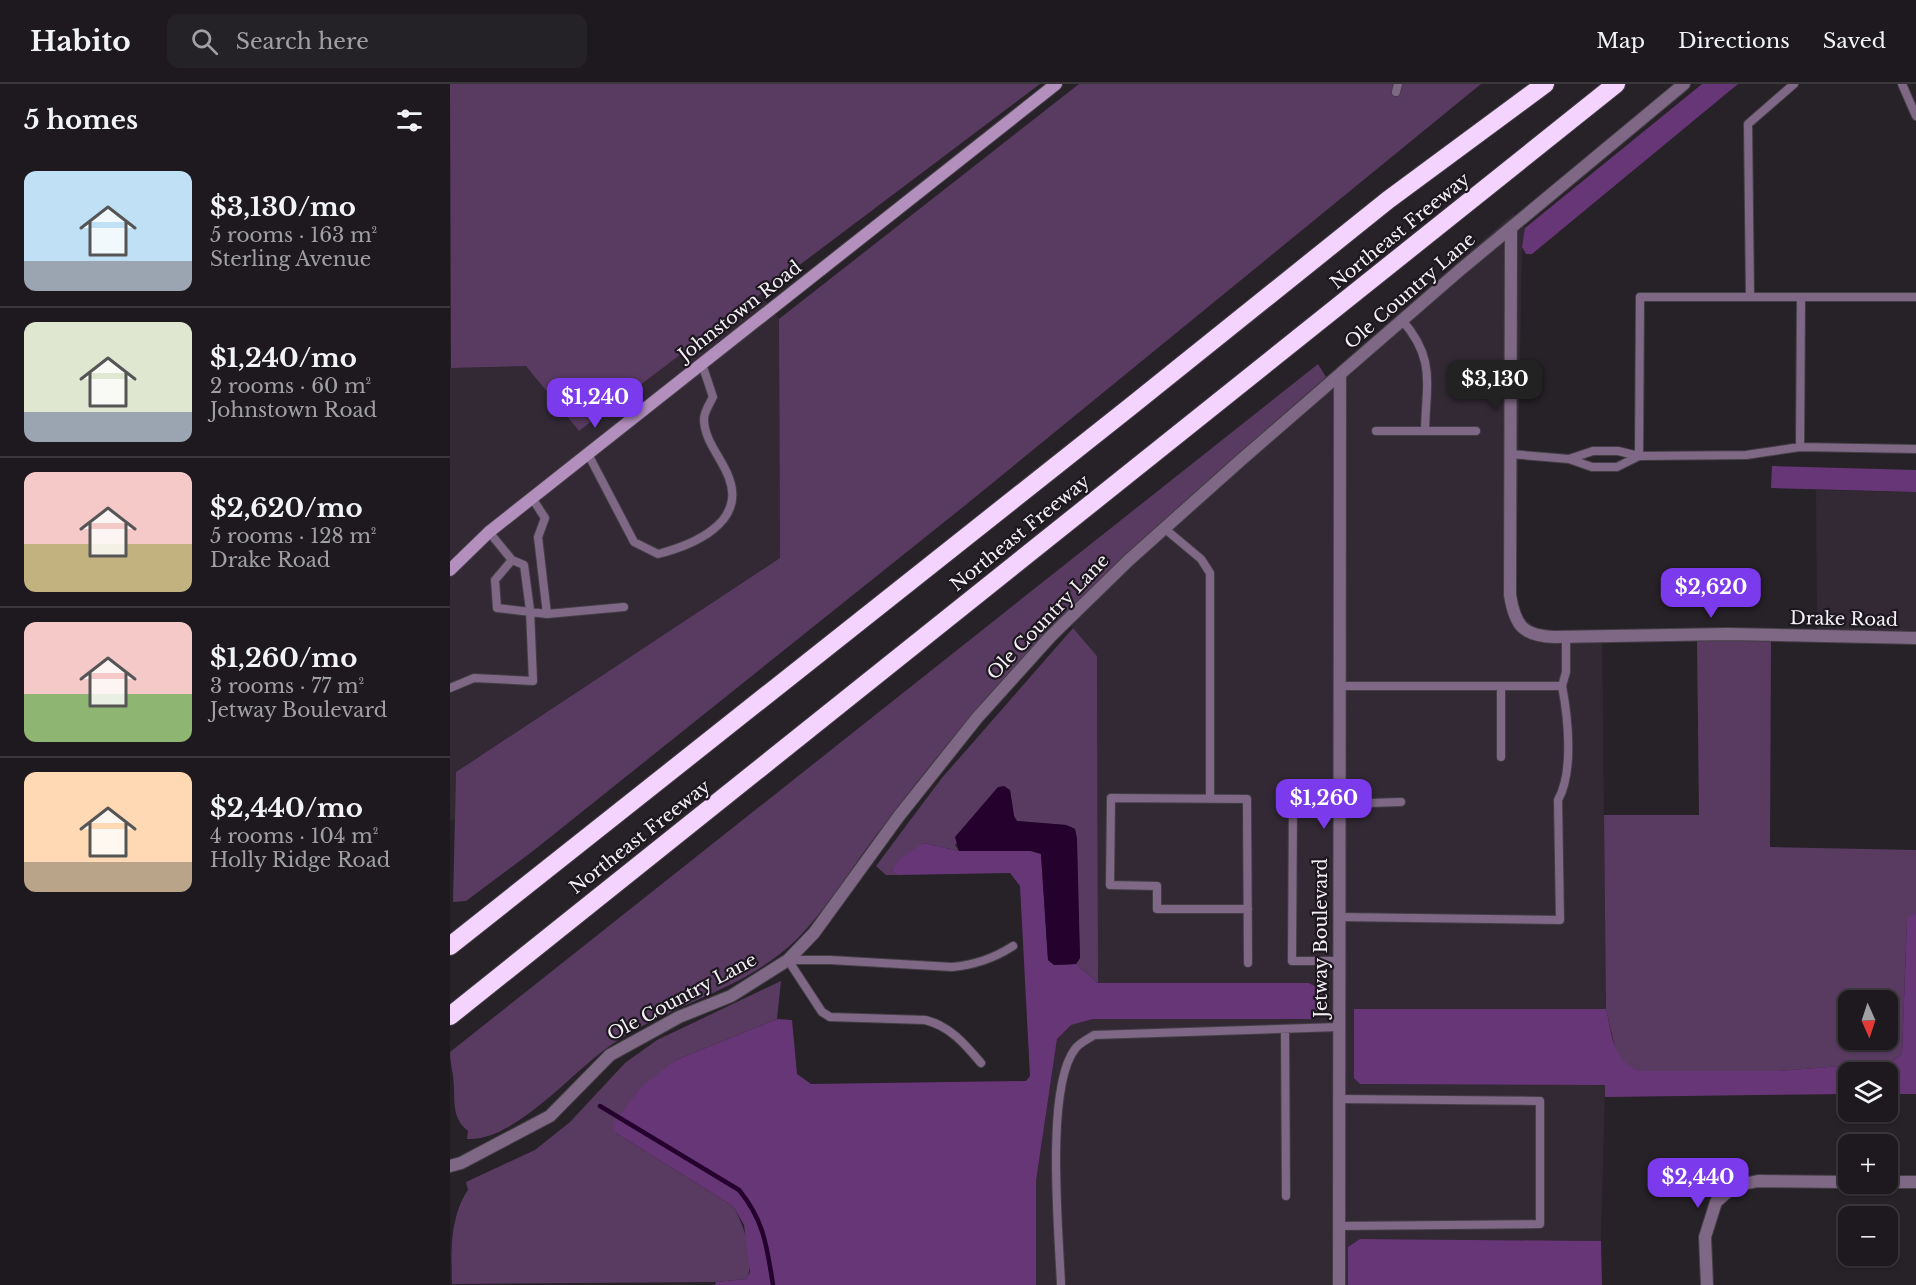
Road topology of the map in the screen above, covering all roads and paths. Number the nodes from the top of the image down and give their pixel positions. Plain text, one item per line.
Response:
1 (1056, 84) edge
2 (1525, 84) edge
3 (1545, 84) edge
4 (1616, 84) edge
5 (1684, 84) edge
6 (1794, 84) edge
7 (1902, 84) edge
8 (1916, 116) edge
9 (1388, 200) junction
10 (1511, 228) junction
11 (1750, 297) junction
12 (1802, 297) junction
13 (1916, 297) edge
14 (1402, 320) junction
15 (702, 364) junction
16 (1340, 375) junction
17 (1425, 430) junction
18 (1376, 431) dead end
19 (1476, 431) dead end
20 (1800, 447) junction
21 (1916, 449) edge
22 (588, 454) junction
23 (1510, 454) junction
24 (1639, 456) junction
25 (1569, 459) junction
26 (532, 498) junction
27 (1164, 528) junction
28 (489, 532) junction
29 (512, 560) junction
30 (450, 570) edge
31 (624, 607) dead end
32 (530, 610) junction
33 (547, 614) junction
34 (1566, 637) junction
35 (1916, 638) edge
36 (1339, 686) junction
37 (1501, 686) junction
38 (1562, 686) junction
39 (450, 688) edge
40 (1501, 757) dead end
41 (1293, 798) dead end
42 (1210, 799) junction
43 (1401, 802) dead end
44 (1339, 804) junction
45 (1248, 909) junction
46 (1339, 917) junction
47 (450, 946) edge
48 (1013, 946) dead end
49 (788, 960) junction
50 (1339, 961) junction
51 (1248, 963) dead end
52 (450, 1016) edge
53 (1339, 1027) junction
54 (1284, 1029) junction
55 (981, 1063) dead end
56 (1339, 1099) junction
57 (450, 1166) edge
58 (1838, 1182) edge
59 (1898, 1182) edge
60 (1916, 1182) edge
61 (1286, 1196) dead end
62 (1339, 1226) junction
63 (1061, 1285) edge
64 (1338, 1285) edge
65 (1707, 1285) edge

1 - 15 main road, Johnstown Road
2 - 9 highway
3 - 9 highway, Northeast Freeway
4 - 52 highway, Northeast Freeway
5 - 10 street, Ole Country Lane
6 - 11 lane
7 - 8 lane
9 - 47 highway, Northeast Freeway
10 - 14 street, Ole Country Lane
10 - 23 street
11 - 12 lane
11 - 24 lane
12 - 13 lane
12 - 20 lane
14 - 16 street, Ole Country Lane
14 - 17 lane
15 - 22 main road, Johnstown Road
15 - 22 lane
16 - 27 street, Ole Country Lane
16 - 36 street, Jetway Boulevard
17 - 18 lane
17 - 19 lane
20 - 21 lane
20 - 24 lane
22 - 26 main road, Johnstown Road
23 - 25 lane
23 - 34 street, Drake Road
24 - 25 lane
24 - 25 lane
26 - 28 main road, Johnstown Road
26 - 33 lane
27 - 42 lane
27 - 49 street, Ole Country Lane
28 - 29 lane
28 - 30 main road, Johnstown Road
29 - 32 lane
29 - 32 lane
31 - 33 lane
32 - 33 lane
32 - 39 lane
34 - 35 street, Drake Road
34 - 38 lane
36 - 37 lane
36 - 44 street, Jetway Boulevard
37 - 38 lane
37 - 40 lane
38 - 46 lane
41 - 50 lane
42 - 45 lane
42 - 45 lane
43 - 44 lane
44 - 46 street, Jetway Boulevard
45 - 51 lane
46 - 50 street, Jetway Boulevard
48 - 49 lane
49 - 55 lane
49 - 57 street, Ole Country Lane
50 - 53 street, Jetway Boulevard
53 - 54 lane
53 - 56 street, Jetway Boulevard
54 - 61 lane
54 - 63 lane
56 - 62 street, Jetway Boulevard
56 - 62 lane
58 - 65 street
59 - 60 street
62 - 64 street, Jetway Boulevard

